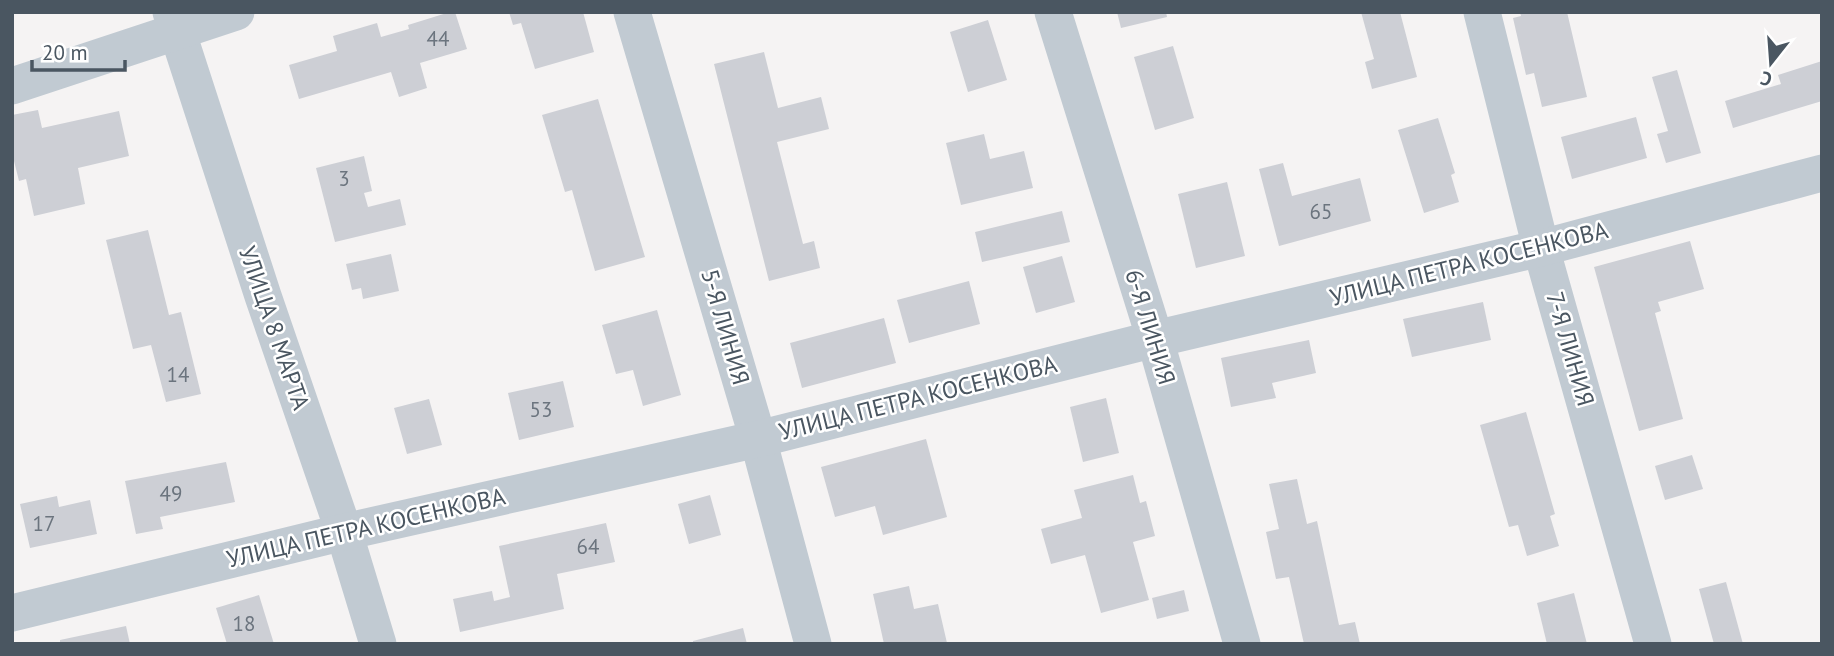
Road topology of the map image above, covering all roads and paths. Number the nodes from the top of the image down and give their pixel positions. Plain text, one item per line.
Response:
1 (236, 12) edge
2 (632, 12) edge
3 (1053, 12) edge
4 (1482, 12) edge
5 (174, 22) edge
6 (12, 86) edge
7 (1822, 173) edge
8 (1541, 248) junction
9 (1155, 339) junction
10 (758, 439) junction
11 (344, 532) junction
12 (12, 613) edge
13 (378, 644) edge
14 (813, 644) edge
15 (1242, 644) edge
16 (1653, 644) edge

1 - 5 street
2 - 10 street, 5-Я ЛИНИЯ
3 - 9 street, 6-Я ЛИНИЯ
4 - 8 street, 7-Я ЛИНИЯ
5 - 6 street
5 - 11 street, УЛИЦА 8 МАРТА
7 - 8 street, УЛИЦА ПЕТРА КОСЕНКОВА
8 - 9 street, УЛИЦА ПЕТРА КОСЕНКОВА
8 - 16 street, 7-Я ЛИНИЯ
9 - 10 street, УЛИЦА ПЕТРА КОСЕНКОВА
9 - 15 street, 6-Я ЛИНИЯ
10 - 11 street, УЛИЦА ПЕТРА КОСЕНКОВА
10 - 14 street, 5-Я ЛИНИЯ
11 - 12 street, УЛИЦА ПЕТРА КОСЕНКОВА
11 - 13 street, УЛИЦА 8 МАРТА

